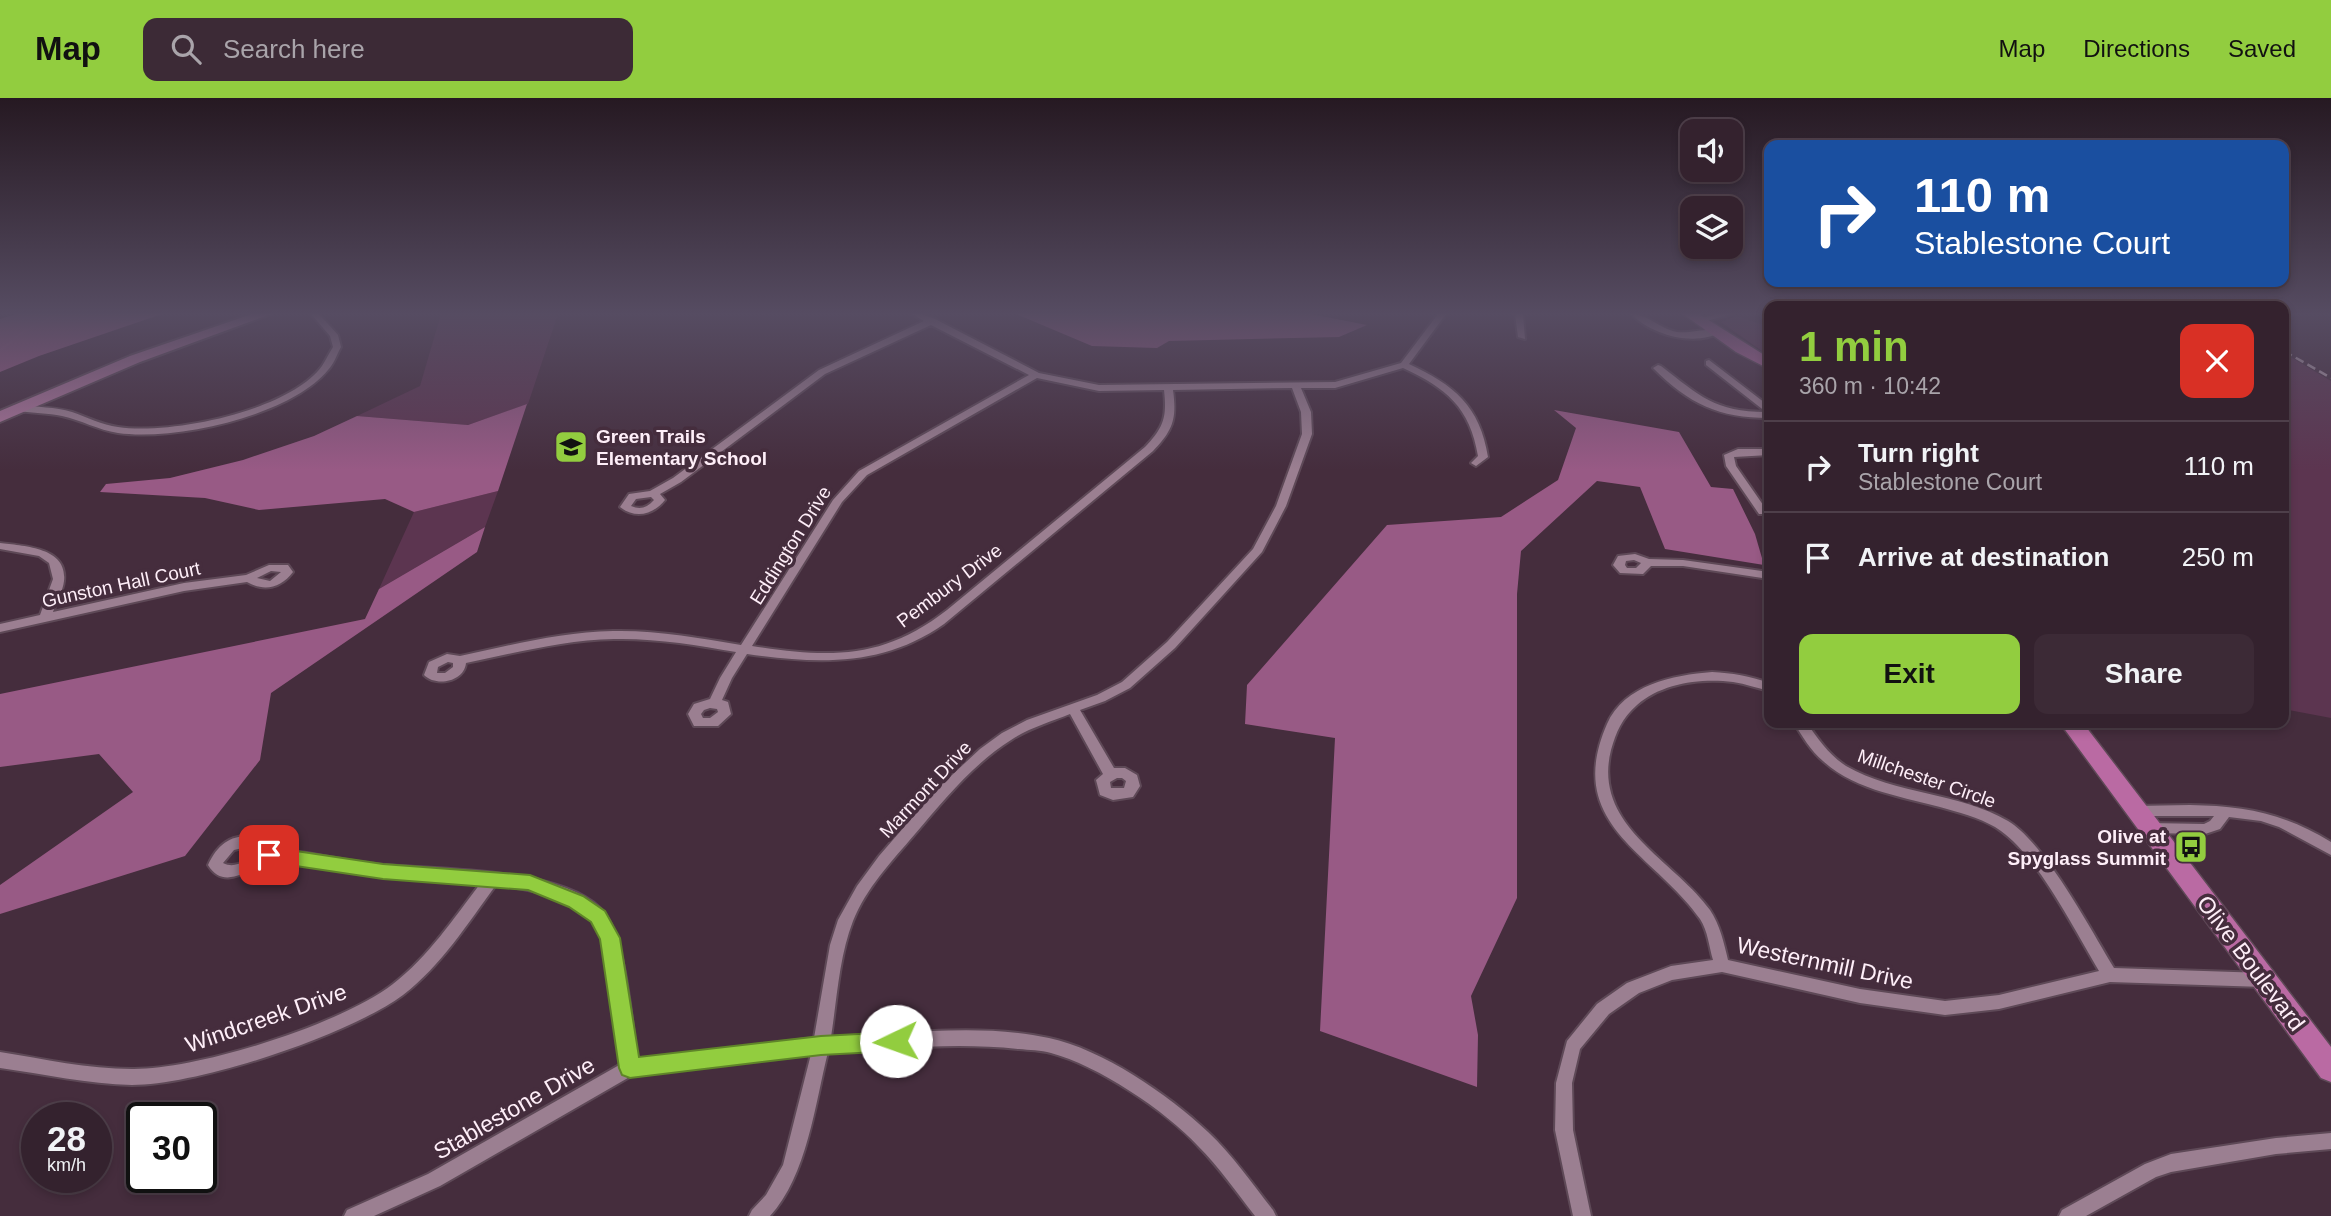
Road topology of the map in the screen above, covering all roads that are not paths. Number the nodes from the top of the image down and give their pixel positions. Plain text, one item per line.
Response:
1 (119, 366) edge
2 (329, 366) edge
3 (835, 366) edge
4 (1021, 366) edge
5 (1400, 366) edge
6 (1406, 366) edge
7 (1713, 366) edge
8 (1658, 368) dead end
9 (1036, 374) junction
10 (66, 387) junction
11 (1296, 387) junction
12 (1168, 388) junction
13 (19, 408) junction
14 (1764, 408) edge
15 (63, 413) junction
16 (1764, 413) edge
17 (0, 417) edge
18 (1764, 452) edge
19 (1476, 463) dead end
20 (653, 494) dead end
21 (1763, 512) dead end
22 (0, 546) edge
23 (1648, 562) dead end
24 (1764, 575) edge
25 (249, 578) dead end
26 (45, 618) junction
27 (0, 628) edge
28 (747, 649) junction
29 (460, 660) dead end
30 (1764, 686) edge
31 (715, 702) dead end
32 (1072, 707) junction
33 (1804, 728) edge
34 (2075, 728) edge
35 (1110, 774) dead end
36 (2225, 812) junction
37 (2143, 820) junction
38 (2331, 849) edge
39 (269, 855) dead end
40 (492, 879) junction
41 (1722, 965) junction
42 (2110, 975) junction
43 (2264, 980) junction
44 (821, 1045) junction
45 (0, 1060) edge
46 (630, 1068) junction
47 (2331, 1069) edge
48 (2331, 1141) edge
49 (353, 1216) edge
50 (758, 1216) edge
51 (1267, 1216) edge
52 (1583, 1216) edge
53 (2068, 1216) edge

1 - 10 main road
2 - 15 street
3 - 20 street
4 - 9 street
5 - 11 street
6 - 19 street
7 - 14 street
8 - 16 street
9 - 12 street
9 - 28 street, Eddington Drive
10 - 13 main road
10 - 15 street
11 - 12 street
11 - 32 street, Marmont Drive
12 - 28 street, Pembury Drive
13 - 15 street
13 - 17 main road
18 - 21 street
22 - 26 street
23 - 24 street
25 - 26 street, Gunston Hall Court
26 - 27 street, Gunston Hall Court
28 - 29 street, Pembury Drive
28 - 31 street, Eddington Drive
30 - 41 street
32 - 35 street
32 - 44 street, Marmont Drive
33 - 42 street, Millchester Circle
34 - 37 main road, Olive Boulevard
36 - 37 street
36 - 37 street
36 - 38 street
37 - 43 main road, Olive Boulevard
39 - 40 street
40 - 45 street, Windcreek Drive
40 - 46 street
41 - 42 street, Westernmill Drive
41 - 52 street, Westernmill Drive
42 - 43 street, Westernmill Drive
43 - 47 main road, Olive Boulevard
44 - 46 street, Stablestone Drive
44 - 50 street, Marmont Drive
44 - 51 street, Stablestone Drive
46 - 49 street, Stablestone Drive
48 - 53 street

